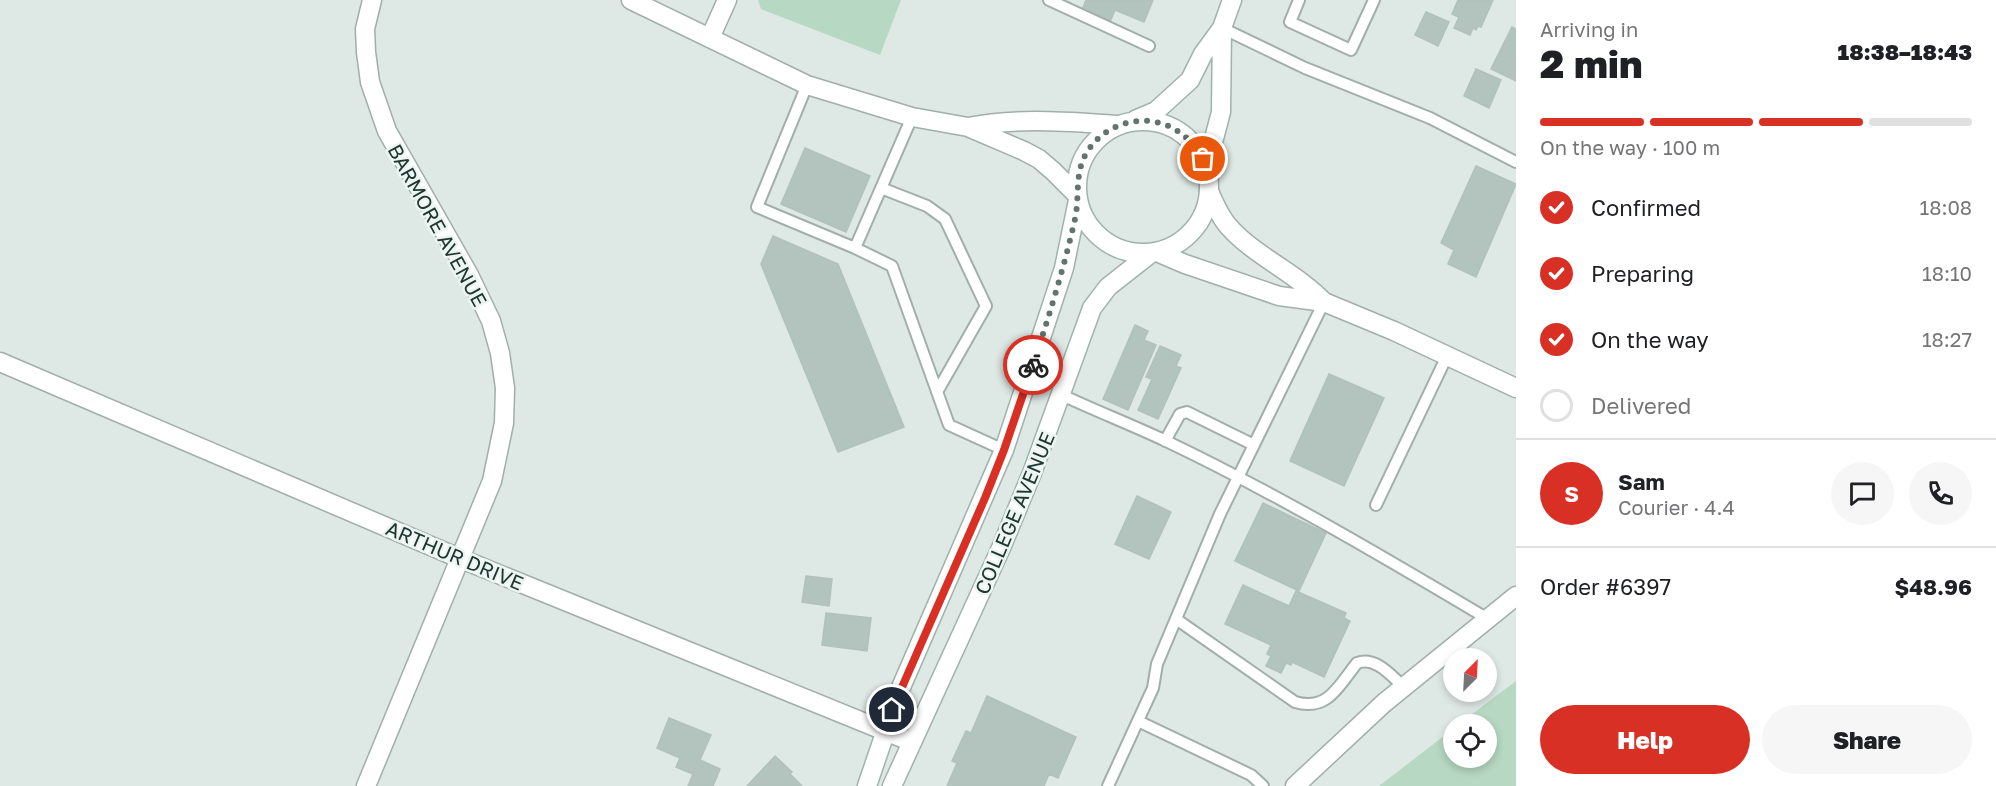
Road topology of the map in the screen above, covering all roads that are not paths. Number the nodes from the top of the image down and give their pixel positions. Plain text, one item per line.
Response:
1 (372, 0) edge
2 (631, 0) edge
3 (727, 0) edge
4 (1049, 0) edge
5 (1232, 0) edge
6 (1299, 0) edge
7 (1374, 0) edge
8 (1222, 28) junction
9 (710, 38) junction
10 (1149, 46) dead end
11 (807, 85) junction
12 (912, 117) junction
13 (1125, 123) junction
14 (968, 127) junction
15 (1516, 162) edge
16 (1206, 169) junction
17 (881, 188) junction
18 (1209, 191) junction
19 (1078, 198) junction
20 (855, 248) junction
21 (1154, 253) junction
22 (1324, 302) junction
23 (1447, 356) junction
24 (0, 362) edge
25 (1516, 387) edge
26 (937, 392) junction
27 (1062, 395) junction
28 (1165, 441) junction
29 (1254, 445) junction
30 (1004, 450) junction
31 (1238, 478) junction
32 (1376, 505) dead end
33 (459, 558) junction
34 (1516, 596) edge
35 (1176, 619) junction
36 (1488, 619) junction
37 (1404, 687) junction
38 (1138, 721) junction
39 (886, 731) junction
40 (912, 742) junction
41 (366, 786) edge
42 (867, 786) edge
43 (892, 786) edge
44 (1108, 786) edge
45 (1263, 786) edge
46 (1295, 786) edge

1 - 33 street, BARMORE AVENUE
2 - 9 street
3 - 9 street
4 - 10 lane
5 - 8 street
6 - 7 lane
8 - 13 street
8 - 15 lane
8 - 16 street
9 - 11 street
11 - 12 street
11 - 20 lane
12 - 14 street
12 - 17 lane
13 - 14 street
13 - 16 street
13 - 19 street
14 - 19 street
16 - 18 street
17 - 20 lane
17 - 26 lane
18 - 21 street
18 - 22 street
19 - 21 street
19 - 30 street, COLLEGE AVENUE
20 - 26 lane
21 - 22 street
21 - 27 street, COLLEGE AVENUE
22 - 23 street
22 - 29 lane
23 - 25 street
23 - 32 lane
24 - 33 street, ARTHUR DRIVE
26 - 30 lane
27 - 28 lane
27 - 40 street, COLLEGE AVENUE
28 - 29 lane
28 - 31 lane
29 - 31 lane
30 - 39 street, COLLEGE AVENUE
31 - 35 lane
31 - 36 lane
33 - 39 street, ARTHUR DRIVE
33 - 41 street, BARMORE AVENUE
34 - 36 street
35 - 37 lane
35 - 38 lane
36 - 37 street
37 - 46 street
38 - 44 lane
38 - 45 lane
39 - 40 street, ARTHUR DRIVE
39 - 42 street, COLLEGE AVENUE
40 - 43 street, COLLEGE AVENUE

